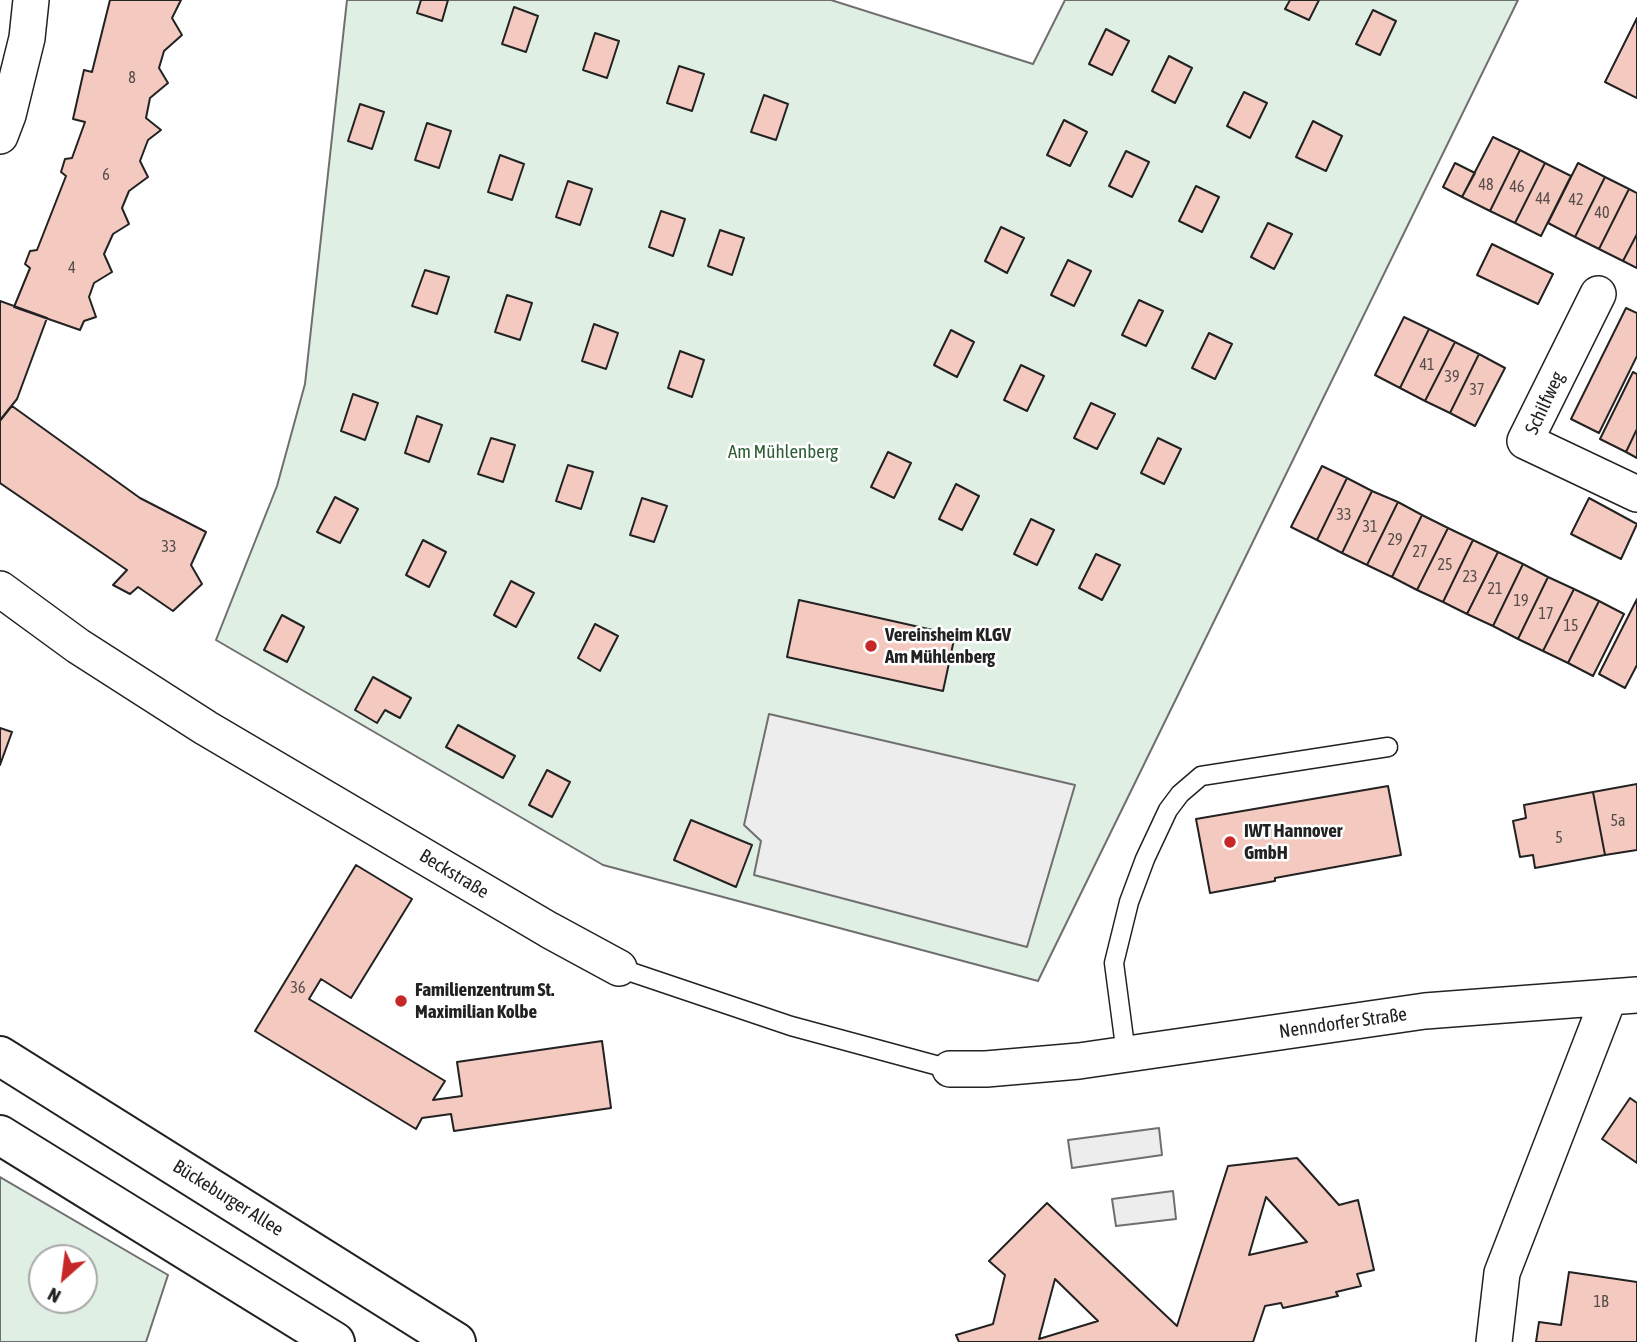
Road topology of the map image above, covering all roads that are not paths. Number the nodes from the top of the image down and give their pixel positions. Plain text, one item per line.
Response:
1 (31, 0) edge
2 (0, 136) edge
3 (1598, 294) dead end
4 (1637, 494) edge
5 (0, 589) edge
6 (1388, 747) dead end
7 (618, 968) joint
8 (1623, 996) edge
9 (1126, 1054) junction
10 (0, 1056) edge
11 (950, 1069) joint
12 (0, 1135) edge
13 (335, 1342) edge
14 (456, 1342) edge
15 (1494, 1342) edge

1 - 2 street
3 - 4 street, Schilfweg
5 - 7 street, Beckstraße
6 - 9 lane
7 - 11 lane, Beckstraße
8 - 9 street, Nenndorfer Straße
8 - 15 street, Nenndorfer Straße
9 - 11 street, Nenndorfer Straße
10 - 14 highway, Bückeburger Allee
12 - 13 highway

